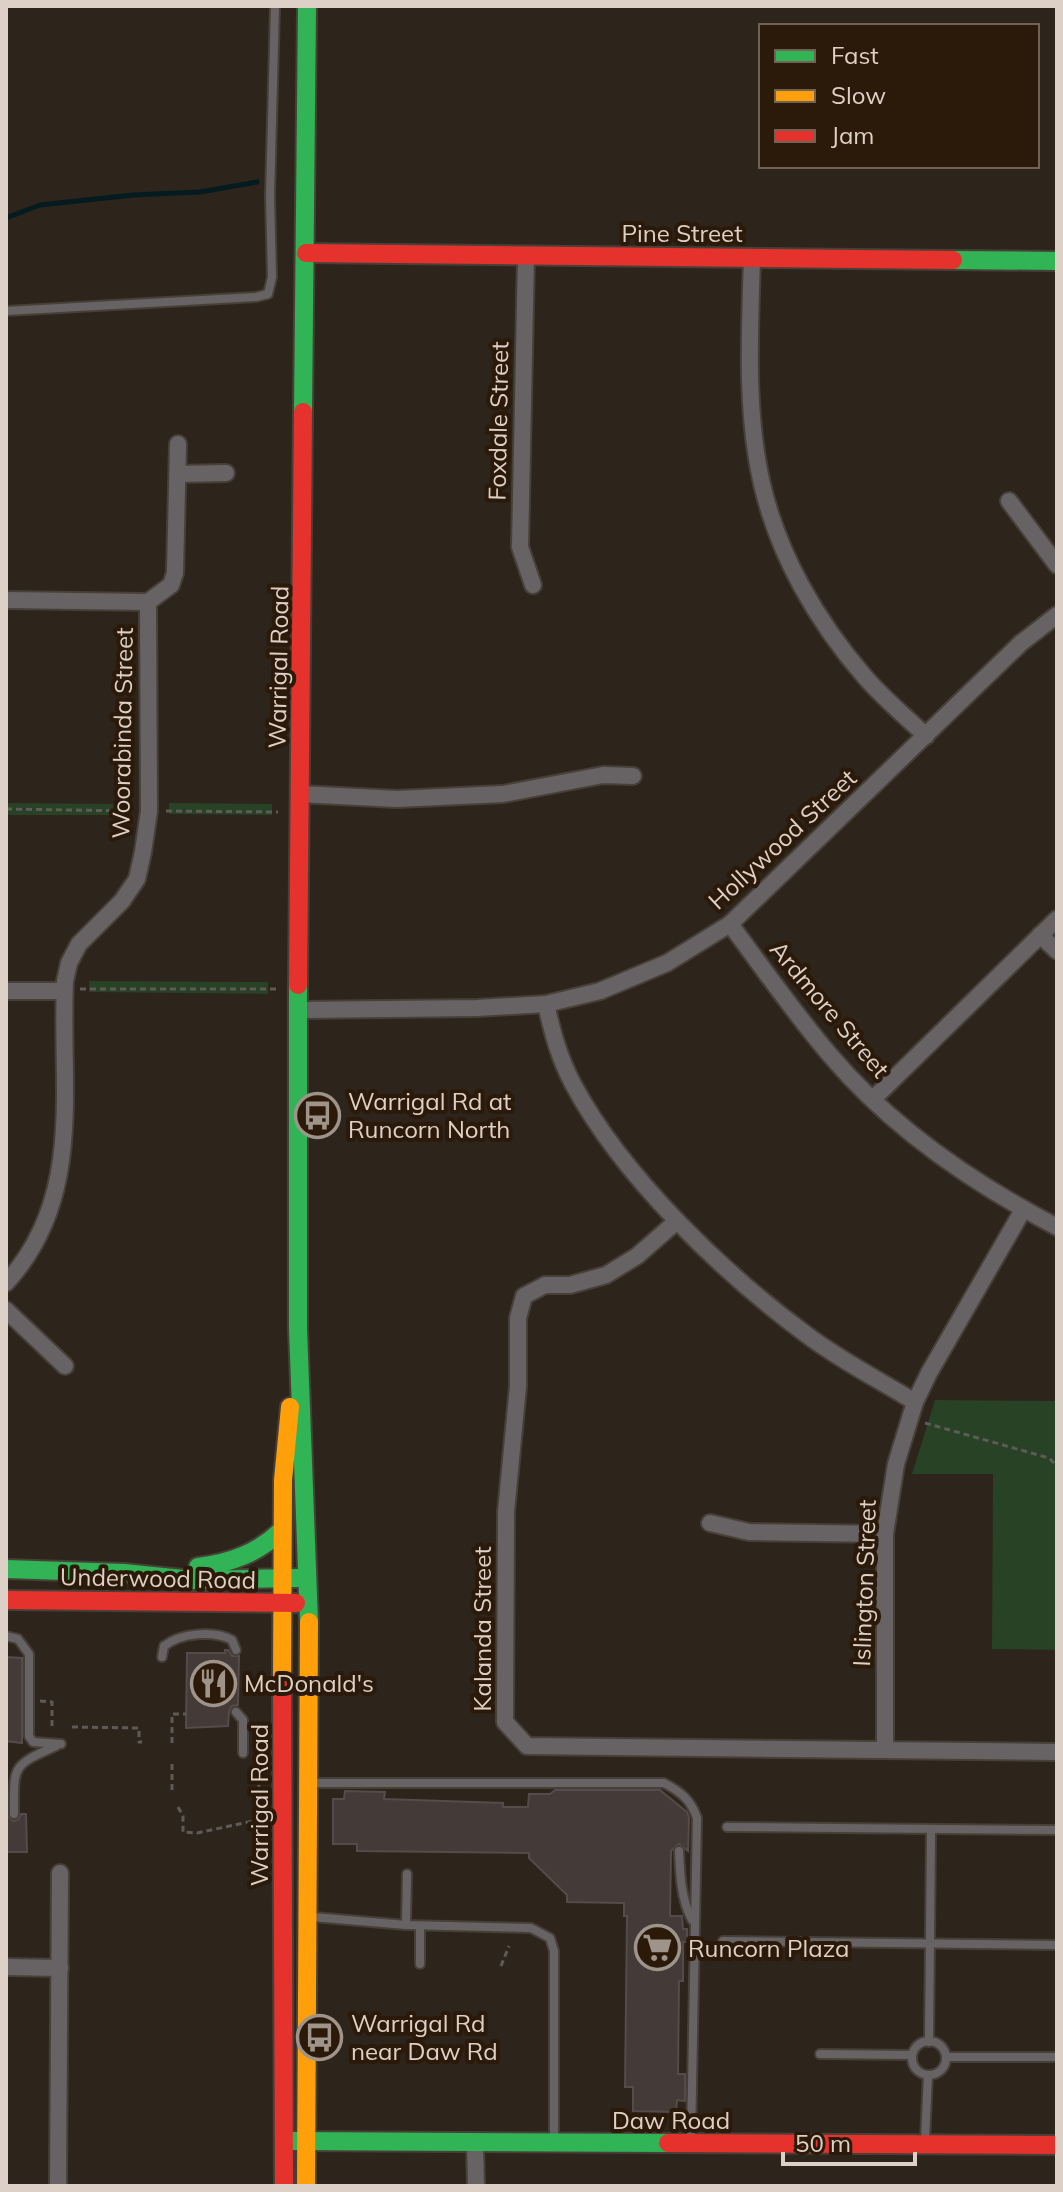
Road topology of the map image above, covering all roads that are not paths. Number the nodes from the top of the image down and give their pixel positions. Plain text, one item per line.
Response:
1 (275, 6) edge
2 (307, 6) edge
3 (306, 253) junction
4 (526, 256) junction
5 (752, 257) junction
6 (1057, 261) edge
7 (6, 311) edge
8 (178, 444) dead end
9 (226, 473) dead end
10 (178, 474) junction
11 (1009, 501) dead end
12 (1057, 565) edge
13 (533, 585) dead end
14 (6, 600) edge
15 (148, 602) junction
16 (1057, 615) edge
17 (926, 736) junction
18 (633, 776) dead end
19 (300, 794) junction
20 (1057, 919) edge
21 (730, 924) junction
22 (1040, 935) junction
23 (1057, 951) edge
24 (6, 991) edge
25 (64, 991) junction
26 (546, 1004) junction
27 (298, 1010) junction
28 (873, 1099) junction
29 (1023, 1210) junction
30 (677, 1221) junction
31 (1057, 1227) edge
32 (6, 1283) edge
33 (6, 1310) edge
34 (298, 1329) junction
35 (65, 1366) dead end
36 (913, 1409) junction
37 (710, 1523) dead end
38 (282, 1530) junction
39 (885, 1534) junction
40 (6, 1569) edge
41 (124, 1573) junction
42 (309, 1577) junction
43 (283, 1578) junction
44 (6, 1600) edge
45 (282, 1603) junction
46 (309, 1603) junction
47 (6, 1636) edge
48 (236, 1650) dead end
49 (162, 1657) dead end
50 (236, 1712) dead end
51 (885, 1750) junction
52 (1057, 1752) edge
53 (243, 1753) dead end
54 (310, 1783) junction
55 (14, 1814) dead end
56 (727, 1827) dead end
57 (1057, 1830) edge
58 (931, 1831) junction
59 (679, 1851) dead end
60 (60, 1873) dead end
61 (407, 1874) dead end
62 (283, 1917) junction
63 (309, 1917) junction
64 (694, 1922) junction
65 (406, 1925) junction
66 (420, 1926) junction
67 (723, 1941) dead end
68 (930, 1943) junction
69 (1057, 1945) edge
70 (420, 1964) dead end
71 (6, 1967) edge
72 (60, 1968) junction
73 (929, 2042) junction
74 (820, 2054) dead end
75 (912, 2055) junction
76 (946, 2057) junction
77 (1057, 2057) edge
78 (928, 2075) junction
79 (285, 2141) junction
80 (306, 2141) junction
81 (475, 2143) junction
82 (554, 2144) junction
83 (690, 2144) junction
84 (925, 2145) junction
85 (1057, 2145) edge
86 (58, 2186) edge
87 (284, 2186) edge
88 (306, 2186) edge
89 (476, 2186) edge

1 - 7 lane
2 - 3 main road, Warrigal Road
3 - 4 main road, Pine Street
3 - 19 main road, Warrigal Road
4 - 5 main road, Pine Street
4 - 13 street, Foxdale Street
5 - 6 main road, Pine Street
5 - 17 street
8 - 10 street, Woorabinda Street
9 - 10 street
10 - 15 street, Woorabinda Street
11 - 12 street
14 - 15 street
15 - 25 street, Woorabinda Street
16 - 17 street, Hollywood Street
17 - 21 street, Hollywood Street
18 - 19 street
19 - 27 main road, Warrigal Road
20 - 22 street
21 - 26 street, Hollywood Street
21 - 28 street, Ardmore Street
22 - 23 street
22 - 28 street
24 - 25 street
25 - 32 street, Woorabinda Street
26 - 27 street, Hollywood Street
26 - 30 street
27 - 34 main road, Warrigal Road
28 - 29 street, Ardmore Street
29 - 31 street, Ardmore Street
29 - 36 street, Islington Street
30 - 36 street
30 - 51 street, Kalanda Street
33 - 35 street
34 - 38 main road, Warrigal Road
34 - 42 main road, Warrigal Road
36 - 39 street, Islington Street
37 - 39 street
38 - 41 main road, Underwood Road
38 - 43 main road, Warrigal Road
39 - 51 street, Islington Street
40 - 41 main road, Underwood Road
41 - 43 main road, Underwood Road
42 - 43 main road, Underwood Road
42 - 46 main road, Warrigal Road
43 - 45 main road, Warrigal Road
44 - 45 main road, Underwood Road
45 - 46 main road, Underwood Road
45 - 62 main road, Warrigal Road
46 - 54 main road, Warrigal Road
47 - 55 lane
48 - 49 lane
50 - 53 lane
51 - 52 street, Kalanda Street
54 - 63 main road, Warrigal Road
54 - 64 lane
56 - 58 lane
57 - 58 lane
58 - 68 lane
59 - 64 lane
60 - 72 street
61 - 65 lane
62 - 63 main road
62 - 79 main road, Warrigal Road
63 - 65 lane
63 - 80 main road, Warrigal Road
64 - 83 lane
65 - 66 lane
66 - 70 lane
66 - 82 lane
67 - 68 lane
68 - 69 lane
68 - 73 lane
71 - 72 street
72 - 86 street
73 - 75 lane
73 - 76 lane
74 - 75 lane
75 - 78 lane
76 - 77 lane
76 - 78 lane
78 - 84 lane
79 - 80 main road, Daw Road
79 - 87 main road, Warrigal Road
80 - 81 main road, Daw Road
80 - 88 main road, Warrigal Road
81 - 82 main road, Daw Road
81 - 89 street
82 - 83 main road, Daw Road
83 - 84 main road, Daw Road
84 - 85 main road, Daw Road

